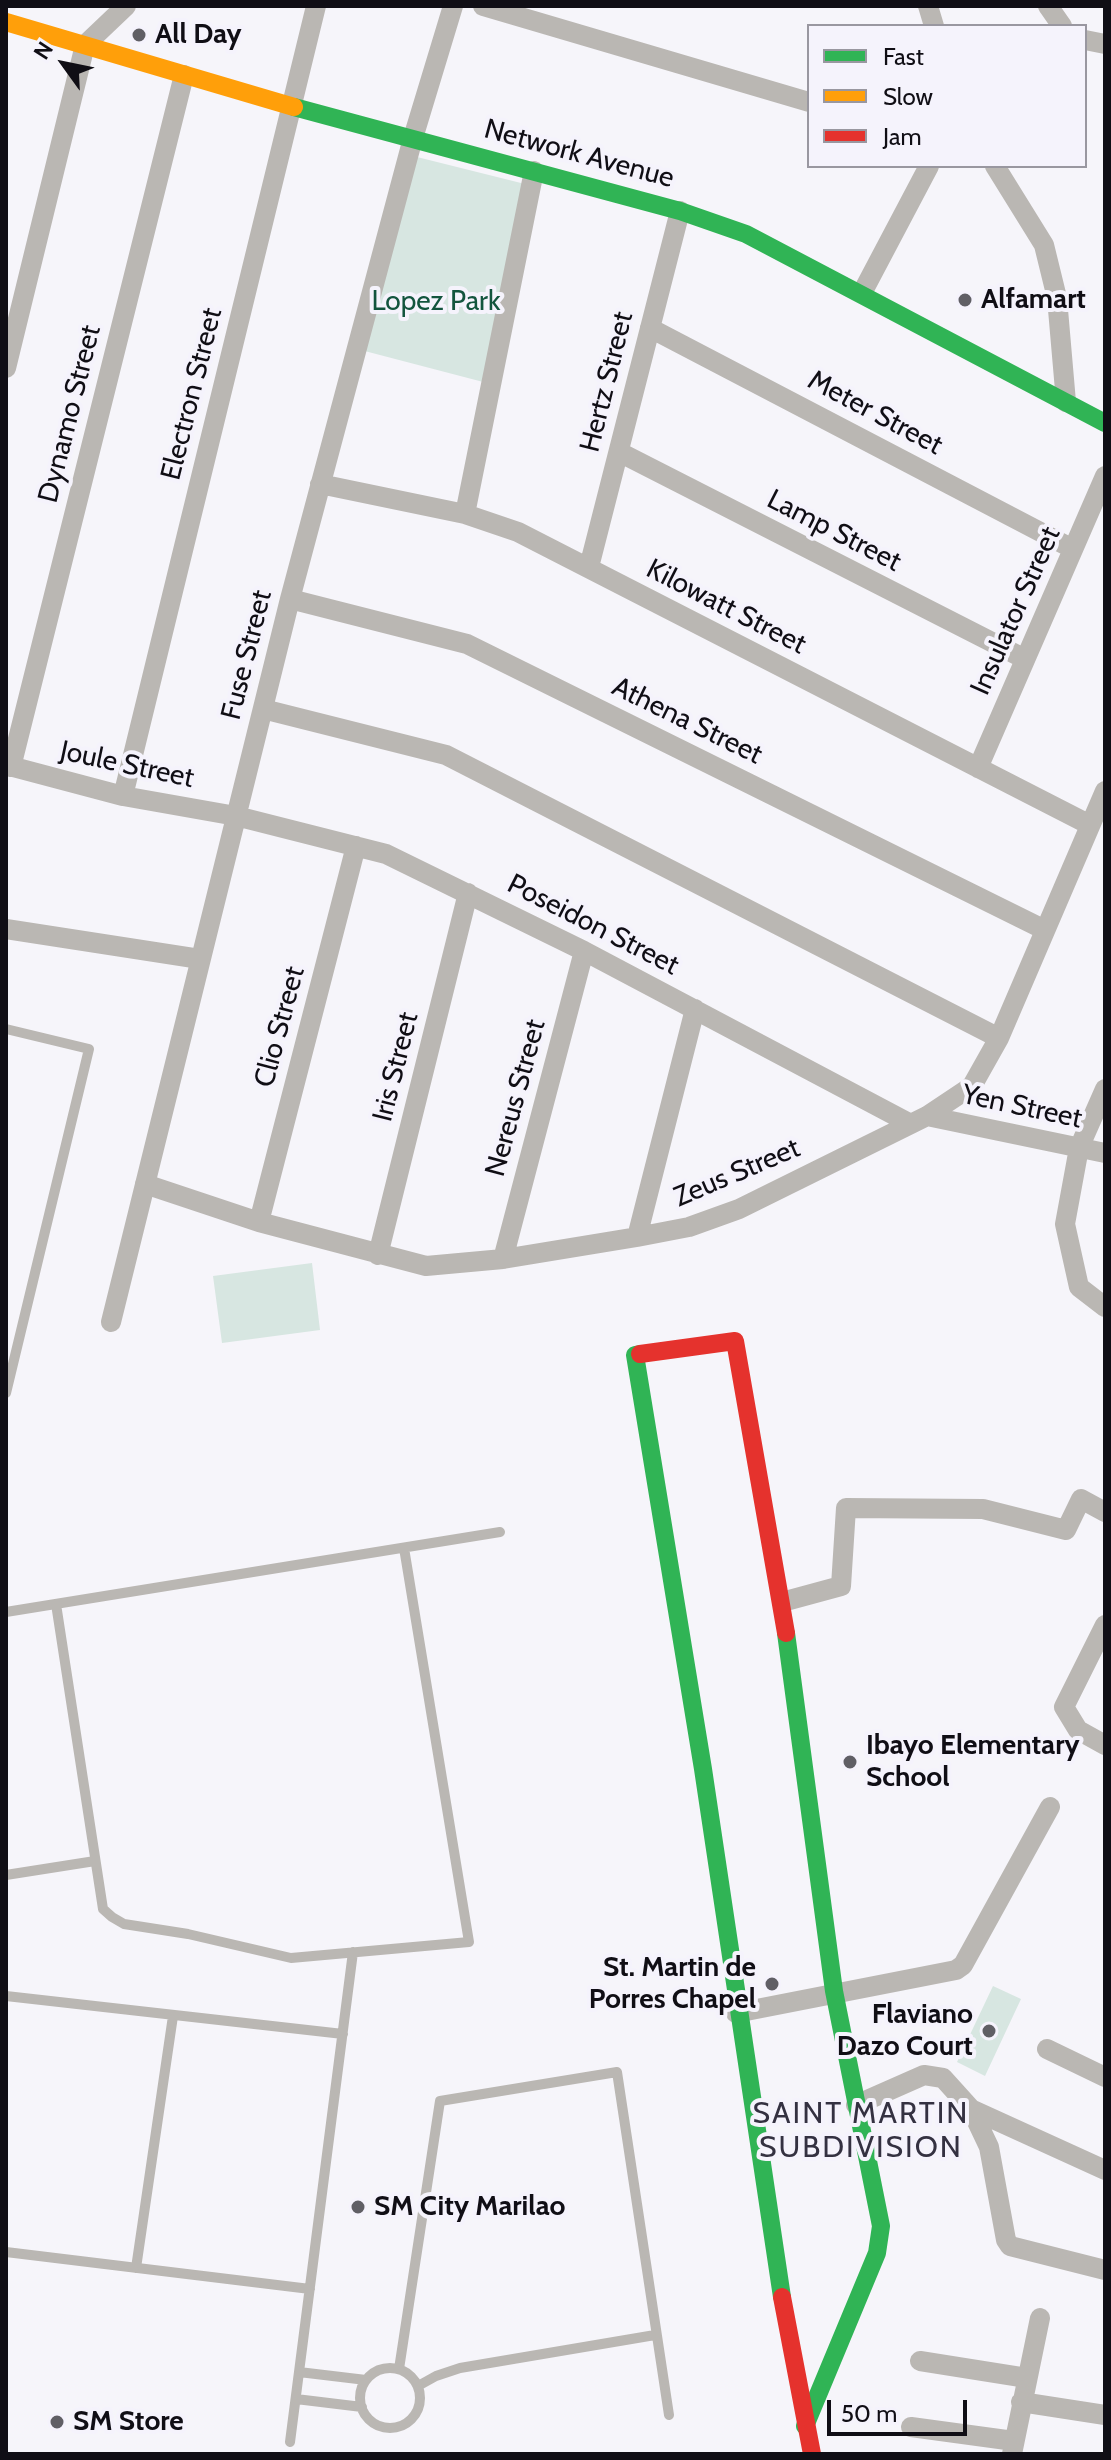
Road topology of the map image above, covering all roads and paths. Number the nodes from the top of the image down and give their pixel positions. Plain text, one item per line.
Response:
1 (126, 6) edge
2 (316, 6) edge
3 (453, 6) edge
4 (483, 6) edge
5 (1048, 6) edge
6 (6, 22) edge
7 (1061, 24) edge
8 (85, 45) junction
9 (184, 75) junction
10 (807, 101) edge
11 (291, 106) junction
12 (413, 138) junction
13 (928, 168) edge
14 (996, 168) edge
15 (534, 171) junction
16 (680, 211) junction
17 (862, 293) junction
18 (650, 328) junction
19 (6, 368) edge
20 (1066, 402) junction
21 (1105, 423) edge
22 (619, 452) junction
23 (1105, 476) edge
24 (320, 484) junction
25 (465, 514) junction
26 (1073, 549) junction
27 (589, 567) junction
28 (290, 599) junction
29 (1025, 659) junction
30 (263, 709) junction
31 (8, 766) edge
32 (978, 768) junction
33 (1105, 791) edge
34 (123, 796) junction
35 (236, 816) junction
36 (1090, 825) junction
37 (356, 846) junction
38 (468, 893) junction
39 (6, 929) edge
40 (1045, 930) junction
41 (584, 951) junction
42 (200, 959) junction
43 (695, 1009) junction
44 (6, 1029) edge
45 (999, 1038) junction
46 (1105, 1089) edge
47 (918, 1120) junction
48 (1079, 1148) junction
49 (1105, 1153) edge
50 (145, 1184) junction
51 (259, 1222) junction
52 (637, 1237) junction
53 (378, 1255) junction
54 (503, 1259) junction
55 (1105, 1307) edge
56 (111, 1322) dead end
57 (6, 1393) edge
58 (1105, 1512) edge
59 (500, 1532) dead end
60 (404, 1548) junction
61 (782, 1602) junction
62 (56, 1604) junction
63 (6, 1612) edge
64 (1105, 1625) edge
65 (1105, 1745) edge
66 (1050, 1807) dead end
67 (95, 1861) junction
68 (6, 1875) edge
69 (353, 1952) junction
70 (834, 1991) junction
71 (6, 1996) edge
72 (736, 2013) junction
73 (173, 2016) junction
74 (343, 2034) junction
75 (1047, 2049) dead end
76 (1105, 2077) edge
77 (856, 2105) junction
78 (971, 2109) junction
79 (1105, 2170) edge
80 (6, 2252) edge
81 (136, 2268) junction
82 (1105, 2270) edge
83 (310, 2289) junction
84 (1040, 2318) dead end
85 (655, 2335) junction
86 (920, 2361) dead end
87 (399, 2369) junction
88 (299, 2372) junction
89 (1027, 2378) junction
90 (366, 2380) junction
91 (418, 2386) junction
92 (296, 2399) junction
93 (1021, 2402) junction
94 (362, 2407) junction
95 (669, 2415) dead end
96 (1105, 2415) edge
97 (805, 2426) junction
98 (911, 2427) dead end
99 (290, 2442) dead end
100 (1013, 2448) edge
101 (812, 2454) edge

1 - 8 street
2 - 11 street, Electron Street
3 - 12 street, Fuse Street
4 - 10 street
5 - 7 street
6 - 8 street, Network Avenue
8 - 9 street, Network Avenue
8 - 19 street
9 - 11 street, Network Avenue
9 - 31 street, Dynamo Street
11 - 12 street, Network Avenue
11 - 34 street, Electron Street
12 - 15 street, Network Avenue
12 - 24 street, Fuse Street
13 - 17 street
14 - 20 street
15 - 16 street, Network Avenue
15 - 25 street
16 - 17 street, Network Avenue
16 - 18 street, Hertz Street
17 - 20 street, Network Avenue
18 - 22 street, Hertz Street
18 - 26 street, Meter Street
20 - 21 street, Network Avenue
22 - 27 street, Hertz Street
22 - 29 street, Lamp Street
23 - 26 street, Insulator Street
24 - 25 street, Kilowatt Street
24 - 28 street, Fuse Street
25 - 27 street, Kilowatt Street
26 - 29 street, Insulator Street
27 - 32 street, Kilowatt Street
28 - 30 street, Fuse Street
28 - 40 street, Athena Street
29 - 32 street, Insulator Street
30 - 35 street, Fuse Street
30 - 45 street
31 - 34 street, Joule Street
32 - 36 street, Kilowatt Street
33 - 36 street, Zeus Street
34 - 35 street, Joule Street
35 - 37 street, Poseidon Street
35 - 42 street, Fuse Street
36 - 40 street, Zeus Street
37 - 38 street, Poseidon Street
37 - 51 street, Clio Street
38 - 41 street, Poseidon Street
38 - 53 street, Iris Street
39 - 42 street
40 - 45 street, Zeus Street
41 - 43 street, Poseidon Street
41 - 54 street, Nereus Street
42 - 50 street, Fuse Street
43 - 47 street, Poseidon Street
43 - 52 street
44 - 57 lane
45 - 47 street, Zeus Street
46 - 48 street
47 - 48 street, Yen Street
47 - 52 street, Zeus Street
48 - 49 street, Yen Street
48 - 55 street
50 - 51 street, Zeus Street
50 - 56 street, Fuse Street
51 - 53 street, Zeus Street
52 - 54 street, Zeus Street
53 - 54 street, Zeus Street
58 - 61 street
59 - 60 lane
60 - 62 lane
60 - 69 lane
61 - 70 street
61 - 72 street
62 - 63 lane
62 - 67 lane
64 - 65 street
66 - 70 street
67 - 68 lane
67 - 69 lane
69 - 74 lane
70 - 72 street
70 - 77 street
71 - 73 lane
72 - 97 street
73 - 74 lane
73 - 81 lane
74 - 83 lane
75 - 76 street
77 - 78 street
77 - 97 street
78 - 79 street
78 - 82 street
80 - 81 lane
81 - 83 lane
83 - 88 lane
84 - 89 street
85 - 87 lane
85 - 91 lane
85 - 95 lane
86 - 89 street
87 - 90 lane
87 - 91 lane
88 - 90 lane
88 - 92 lane
89 - 93 street
90 - 94 lane
91 - 94 lane
92 - 94 lane
92 - 99 lane
93 - 96 street
93 - 100 street
97 - 101 street
98 - 100 street

